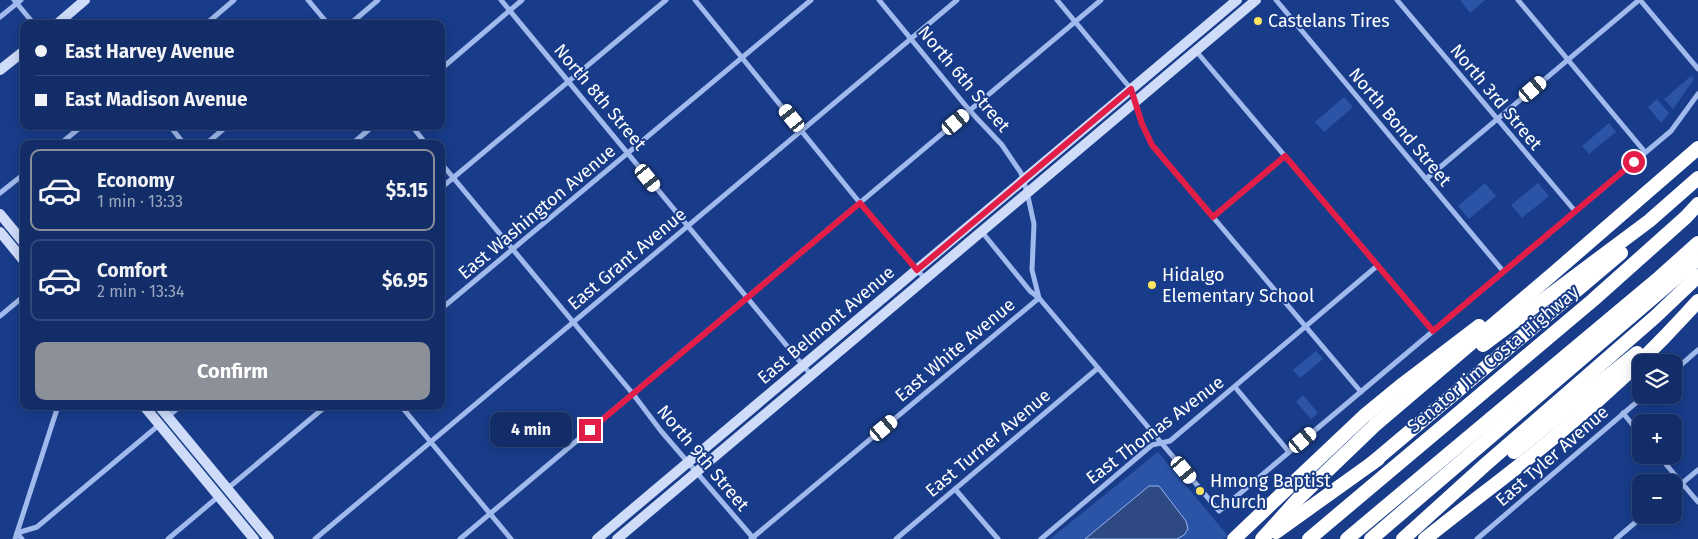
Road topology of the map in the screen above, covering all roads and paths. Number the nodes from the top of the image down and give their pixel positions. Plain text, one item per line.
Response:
1 (86, 0) edge
2 (234, 0) edge
3 (308, 0) edge
4 (378, 0) edge
5 (501, 0) edge
6 (522, 0) edge
7 (666, 0) edge
8 (695, 0) edge
9 (811, 0) edge
10 (878, 0) edge
11 (957, 0) edge
12 (1057, 0) edge
13 (1101, 0) edge
14 (1256, 0) edge
15 (1276, 0) edge
16 (1397, 0) edge
17 (1518, 0) edge
18 (1640, 0) edge
19 (17, 1) edge
20 (1235, 1) edge
21 (510, 11) junction
22 (1243, 11) junction
23 (0, 17) edge
24 (31, 20) edge
25 (62, 20) edge
26 (211, 20) edge
27 (325, 20) edge
28 (355, 20) edge
29 (1075, 22) junction
30 (911, 38) junction
31 (1196, 51) junction
32 (20, 54) edge
33 (742, 57) junction
34 (1568, 60) junction
35 (445, 65) edge
36 (1698, 69) edge
37 (0, 70) edge
38 (568, 82) junction
39 (1131, 89) junction
40 (1698, 94) edge
41 (1135, 103) junction
42 (970, 111) junction
43 (1497, 119) junction
44 (77, 130) edge
45 (173, 130) edge
46 (222, 130) edge
47 (368, 130) edge
48 (415, 130) edge
49 (802, 130) junction
50 (65, 140) edge
51 (181, 140) edge
52 (211, 140) edge
53 (357, 140) edge
54 (423, 140) edge
55 (1698, 148) edge
56 (1645, 152) junction
57 (628, 153) junction
58 (1285, 156) junction
59 (445, 168) edge
60 (20, 177) edge
61 (453, 178) junction
62 (1698, 178) edge
63 (1024, 179) junction
64 (1426, 179) junction
65 (445, 185) edge
66 (1698, 185) edge
67 (1028, 192) junction
68 (0, 193) edge
69 (860, 203) junction
70 (1698, 204) edge
71 (1575, 212) junction
72 (0, 214) edge
73 (1213, 217) junction
74 (0, 223) edge
75 (688, 226) junction
76 (981, 231) junction
77 (0, 232) edge
78 (20, 240) edge
79 (20, 241) edge
80 (1587, 243) junction
81 (1698, 243) edge
82 (512, 250) junction
83 (20, 256) edge
84 (1698, 259) edge
85 (1378, 266) junction
86 (917, 270) junction
87 (1503, 272) junction
88 (1698, 276) edge
89 (925, 279) junction
90 (1698, 293) edge
91 (747, 298) junction
92 (1039, 298) junction
93 (20, 299) edge
94 (1698, 301) edge
95 (445, 306) edge
96 (0, 316) edge
97 (573, 322) junction
98 (1306, 326) junction
99 (1433, 331) junction
100 (1542, 342) junction
101 (1698, 350) edge
102 (1682, 364) edge
103 (803, 365) junction
104 (1098, 368) junction
105 (811, 375) junction
106 (1235, 386) junction
107 (1361, 392) junction
108 (633, 394) junction
109 (1634, 404) edge
110 (57, 410) edge
111 (147, 410) edge
112 (154, 410) edge
113 (162, 410) edge
114 (176, 410) edge
115 (321, 410) edge
116 (404, 410) edge
117 (1623, 413) junction
118 (168, 417) junction
119 (1632, 424) edge
120 (159, 425) junction
121 (430, 442) junction
122 (1161, 443) junction
123 (197, 452) junction
124 (1289, 452) junction
125 (1338, 461) junction
126 (689, 462) junction
127 (1371, 464) junction
128 (1666, 464) edge
129 (1698, 470) edge
130 (697, 471) junction
131 (1674, 474) edge
132 (1420, 478) junction
133 (1682, 483) joint
134 (227, 489) junction
135 (955, 489) junction
136 (218, 496) junction
137 (1698, 502) edge
138 (490, 514) junction
139 (1429, 516) junction
140 (1634, 524) edge
141 (16, 536) edge
142 (752, 538) edge
143 (1480, 538) edge
144 (22, 539) edge
145 (168, 539) edge
146 (254, 539) edge
147 (269, 539) edge
148 (315, 539) edge
149 (460, 539) edge
150 (511, 539) edge
151 (597, 539) edge
152 (617, 539) edge
153 (896, 539) edge
154 (998, 539) edge
155 (1041, 539) edge
156 (1234, 539) edge
157 (1262, 539) edge
158 (1266, 539) edge
159 (1309, 539) edge
160 (1347, 539) edge
161 (1359, 539) edge
162 (1371, 539) edge
163 (1403, 539) edge
164 (1425, 539) edge
165 (1616, 539) edge

1 - 25 main road
2 - 26 street
3 - 27 street
4 - 28 street
5 - 21 street, North 8th Street
6 - 21 street
7 - 38 street
8 - 33 street
9 - 33 street, East Washington Avenue
10 - 30 street, North 6th Street
11 - 30 street, East Grant Avenue
12 - 29 street
13 - 29 street
14 - 22 main road, East Belmont Avenue
15 - 64 street, North Bond Street
16 - 43 street, North 3rd Street
17 - 34 street
18 - 34 street
18 - 36 street
19 - 23 street
19 - 24 street
20 - 22 street
20 - 39 main road, East Belmont Avenue
21 - 35 street
21 - 38 street, North 8th Street
22 - 31 main road, East Belmont Avenue
29 - 39 street
29 - 42 street
30 - 42 street, North 6th Street
30 - 49 street, East Grant Avenue
31 - 41 main road, East Belmont Avenue
31 - 58 street
32 - 37 main road
33 - 49 street
33 - 57 street, East Washington Avenue
34 - 43 street
34 - 56 street
38 - 57 street, North 8th Street
38 - 61 street
39 - 41 street
39 - 63 main road, East Belmont Avenue
40 - 56 street
41 - 67 main road, East Belmont Avenue
41 - 73 street
42 - 63 street, North 6th Street
42 - 69 street
43 - 64 street
43 - 71 street, North 3rd Street
44 - 50 street
45 - 51 street
46 - 52 street
47 - 53 street
48 - 54 street
49 - 69 street
49 - 75 street, East Grant Avenue
55 - 80 highway
56 - 71 street
57 - 75 street, North 8th Street
57 - 82 street, East Washington Avenue
58 - 73 street
58 - 85 street
59 - 61 street, North 9th Street
60 - 68 street
61 - 65 street
61 - 82 street, North 9th Street
62 - 125 highway
63 - 67 street, North 6th Street
63 - 86 main road, East Belmont Avenue
64 - 87 street, North Bond Street
66 - 127 highway
67 - 76 main road, East Belmont Avenue
67 - 92 street, North 6th Street
69 - 86 street
69 - 91 street
70 - 100 highway, Senator Jim Costa Highway
71 - 87 street
72 - 78 main road
73 - 98 street
74 - 79 main road
75 - 91 street, North 8th Street
75 - 97 street, East Grant Avenue
76 - 89 main road, East Belmont Avenue
76 - 92 street
77 - 83 main road
80 - 125 highway
80 - 156 highway
81 - 132 highway
82 - 95 street, East Washington Avenue
82 - 97 street, North 9th Street
84 - 162 highway
85 - 98 street, East Thomas Avenue
85 - 99 street
86 - 89 street
86 - 103 main road, East Belmont Avenue
87 - 99 street
88 - 139 highway
89 - 105 main road, East Belmont Avenue
90 - 139 highway
91 - 103 street, North 8th Street
91 - 108 street
92 - 104 street
92 - 142 street, East White Avenue
93 - 96 street
94 - 164 highway
97 - 108 street, North 9th Street
97 - 121 street, East Grant Avenue
98 - 106 street, East Thomas Avenue
98 - 107 street
99 - 107 street
100 - 127 highway
100 - 159 highway, Senator Jim Costa Highway
101 - 102 street
103 - 105 street, North 8th Street
103 - 126 main road, East Belmont Avenue
104 - 122 street
104 - 135 street, East Turner Avenue
105 - 130 main road, East Belmont Avenue
106 - 122 street, East Thomas Avenue
106 - 124 street
107 - 124 street
108 - 126 street, North 9th Street
108 - 138 street
109 - 117 street, East Tyler Avenue
110 - 141 street
111 - 120 main road
112 - 118 main road
113 - 118 main road
114 - 118 street
115 - 134 street
116 - 121 street
117 - 119 street
117 - 143 street, East Tyler Avenue
118 - 123 main road
120 - 123 main road
120 - 136 main road
120 - 141 street
121 - 138 street
121 - 148 street, East Grant Avenue
122 - 124 street
122 - 155 street, East Thomas Avenue
123 - 134 main road
125 - 157 highway
126 - 130 street, North 9th Street
126 - 151 main road, East Belmont Avenue
127 - 158 highway
128 - 131 street
129 - 133 street
130 - 142 street, North 9th Street
130 - 152 main road, East Belmont Avenue
132 - 160 highway
132 - 161 highway
133 - 137 street
134 - 147 main road
135 - 153 street, East Turner Avenue
135 - 154 street
136 - 145 street
136 - 146 main road
138 - 149 street
138 - 150 street
139 - 163 highway
140 - 165 street
141 - 144 street

